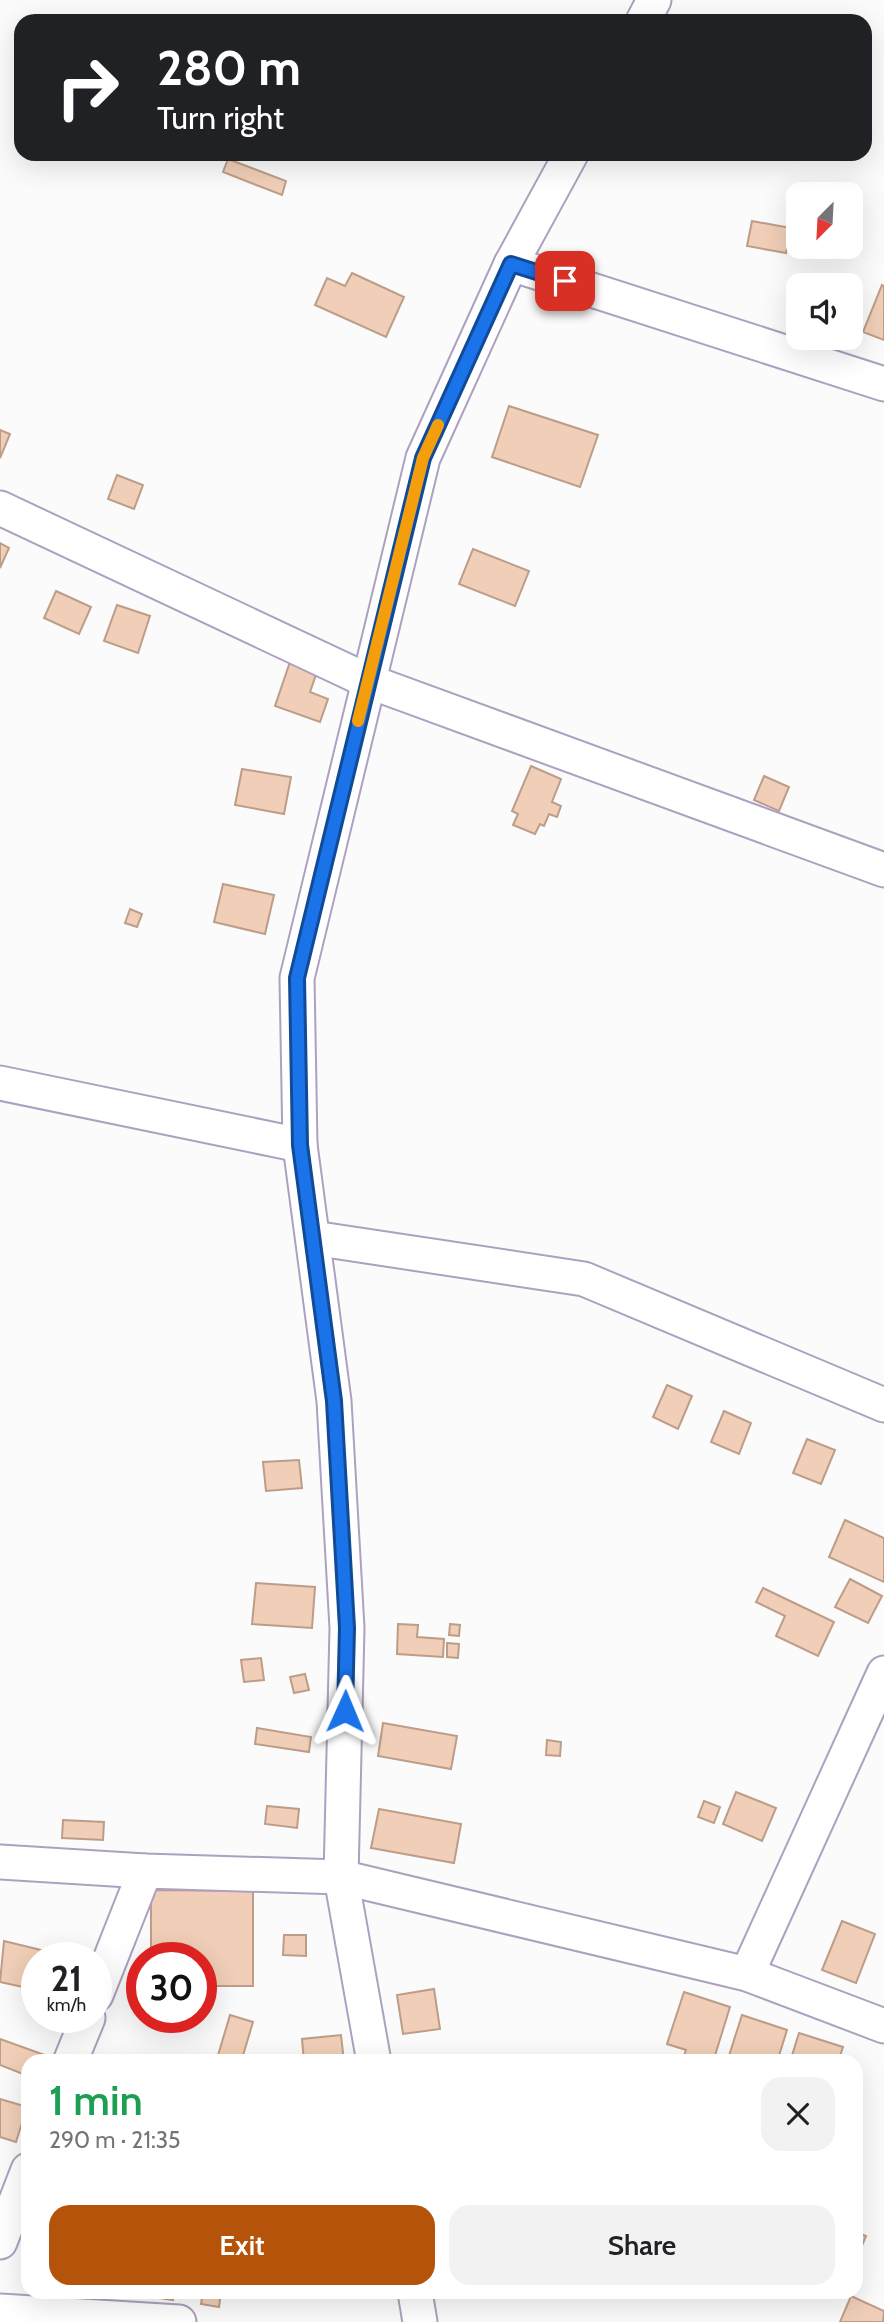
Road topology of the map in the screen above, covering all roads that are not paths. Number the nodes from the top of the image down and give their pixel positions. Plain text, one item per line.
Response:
1 (567, 161) edge
2 (511, 264) junction
3 (884, 384) edge
4 (0, 508) edge
5 (368, 681) junction
6 (884, 870) edge
7 (0, 1083) edge
8 (300, 1145) junction
9 (313, 1238) junction
10 (884, 1405) edge
11 (884, 1673) edge
12 (0, 1861) edge
13 (145, 1871) junction
14 (341, 1877) junction
15 (112, 1955) edge
16 (747, 1974) junction
17 (884, 2026) edge
18 (82, 2033) edge
19 (74, 2054) edge
20 (373, 2054) edge
21 (21, 2188) edge
22 (0, 2242) edge
23 (416, 2299) edge
24 (0, 2311) edge
25 (179, 2322) edge
26 (421, 2322) edge

1 - 2 street
2 - 3 street
2 - 5 street
4 - 5 street
5 - 6 street
5 - 8 street
7 - 8 street
8 - 9 street
9 - 10 street
9 - 14 street
11 - 16 street
12 - 13 street
13 - 14 street
13 - 15 street
14 - 16 street
14 - 20 street
16 - 17 street
18 - 19 street
21 - 22 street
23 - 26 street
24 - 25 street

